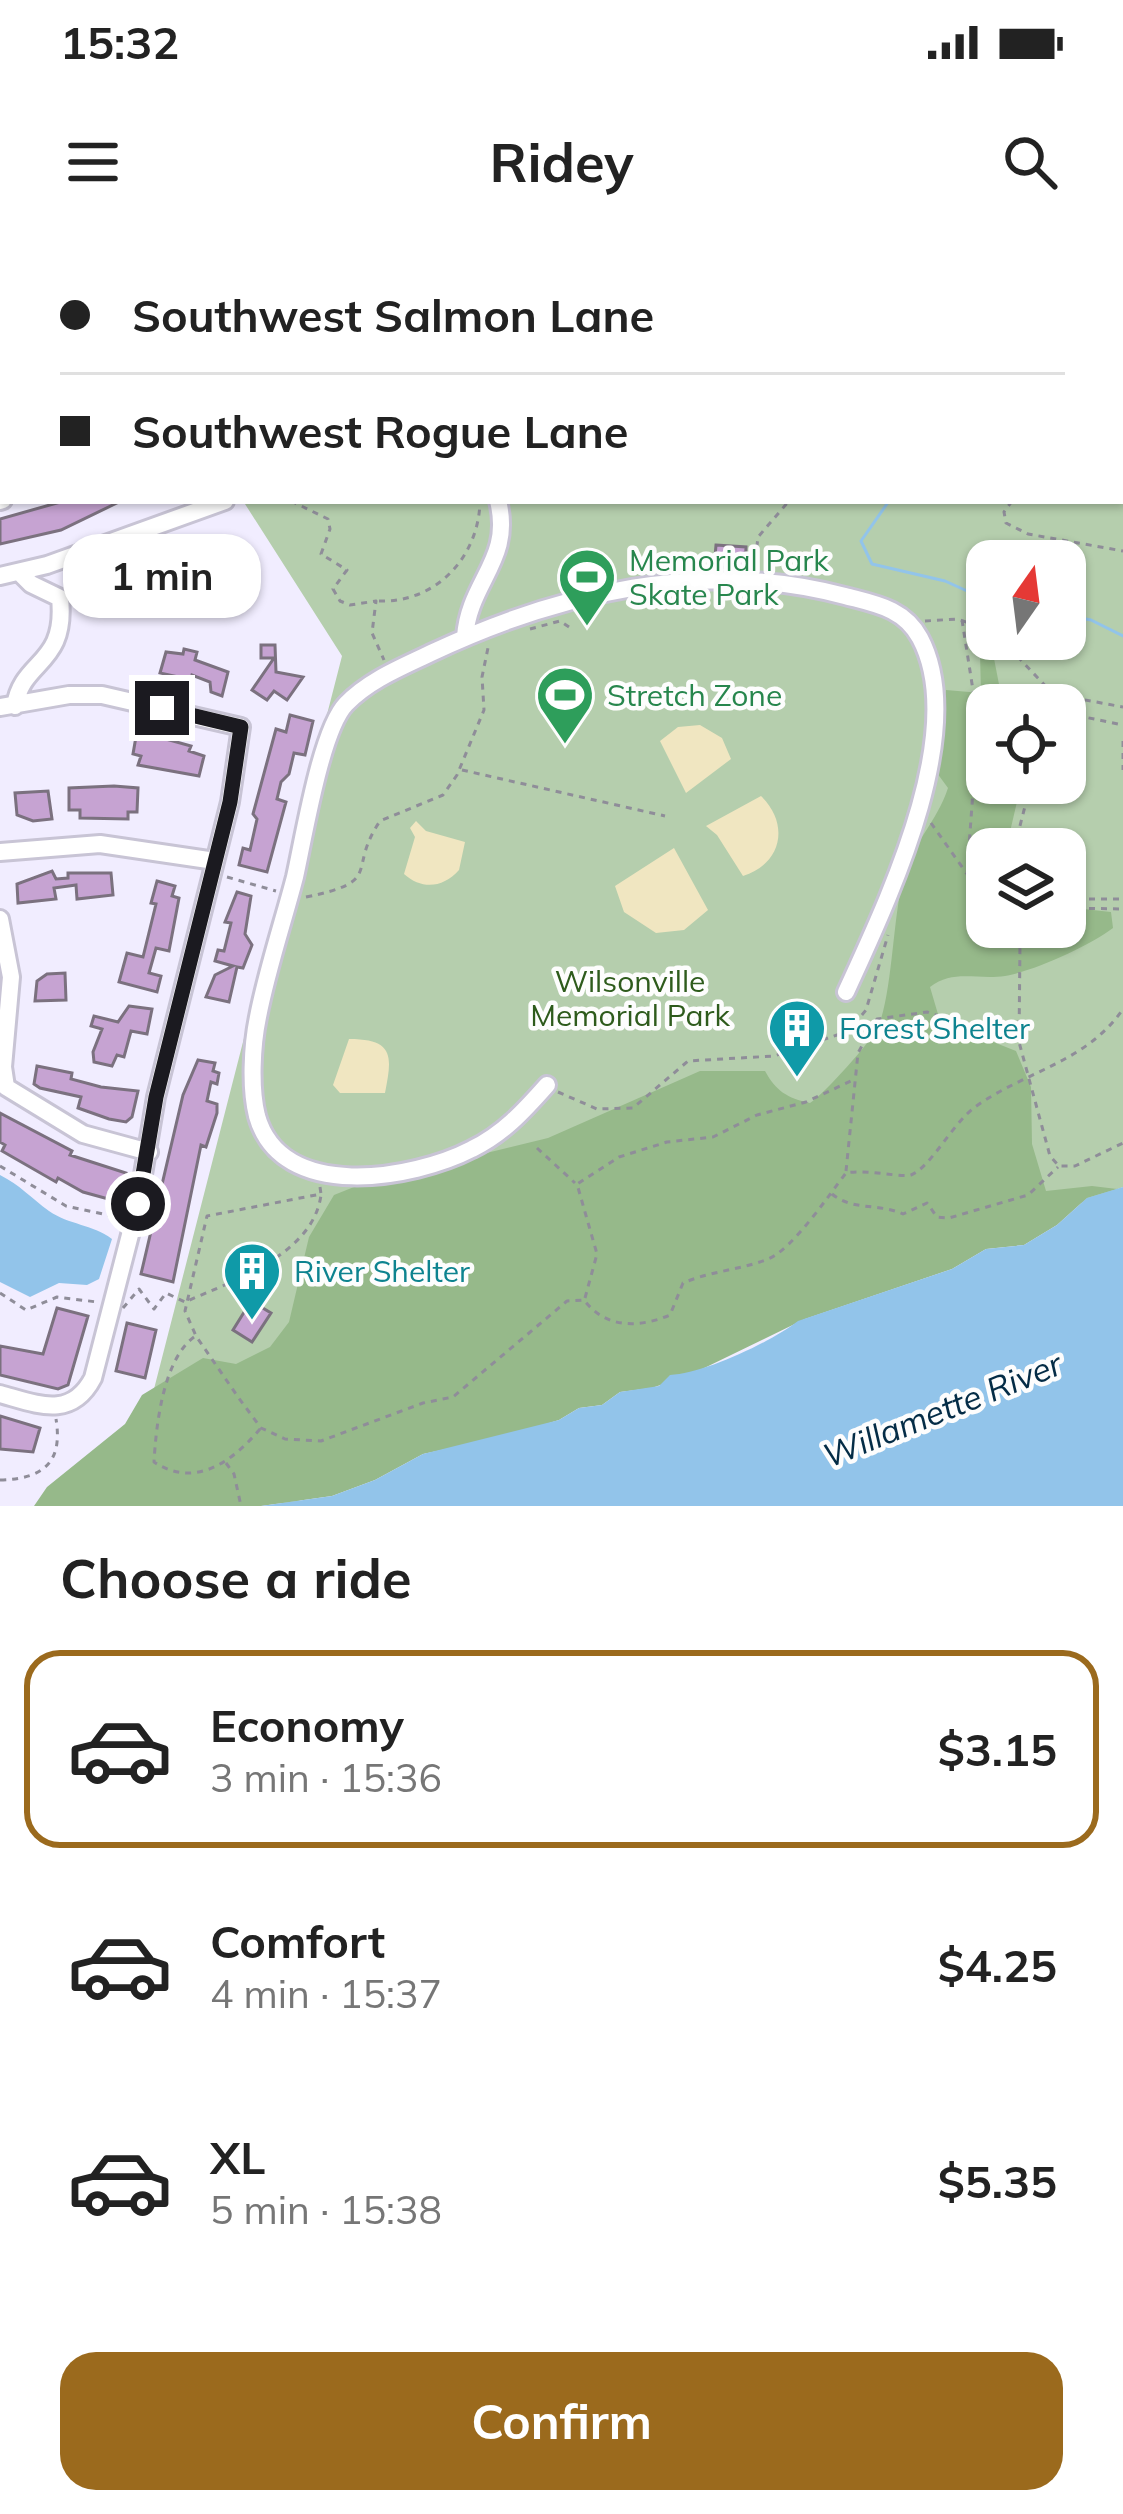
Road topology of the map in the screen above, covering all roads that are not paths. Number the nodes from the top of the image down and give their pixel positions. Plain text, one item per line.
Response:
1 (216, 504) edge
2 (498, 504) edge
3 (20, 572) junction
4 (0, 576) edge
5 (465, 637) junction
6 (8, 707) edge
7 (0, 852) edge
8 (219, 868) junction
9 (0, 920) edge
10 (846, 992) dead end
11 (547, 1085) road end
12 (149, 1151) junction
13 (0, 1394) edge

1 - 3 street
2 - 5 street
3 - 4 street
3 - 6 street
5 - 10 street
5 - 11 street
6 - 8 street
7 - 8 street
8 - 12 street
9 - 12 street
12 - 13 street

